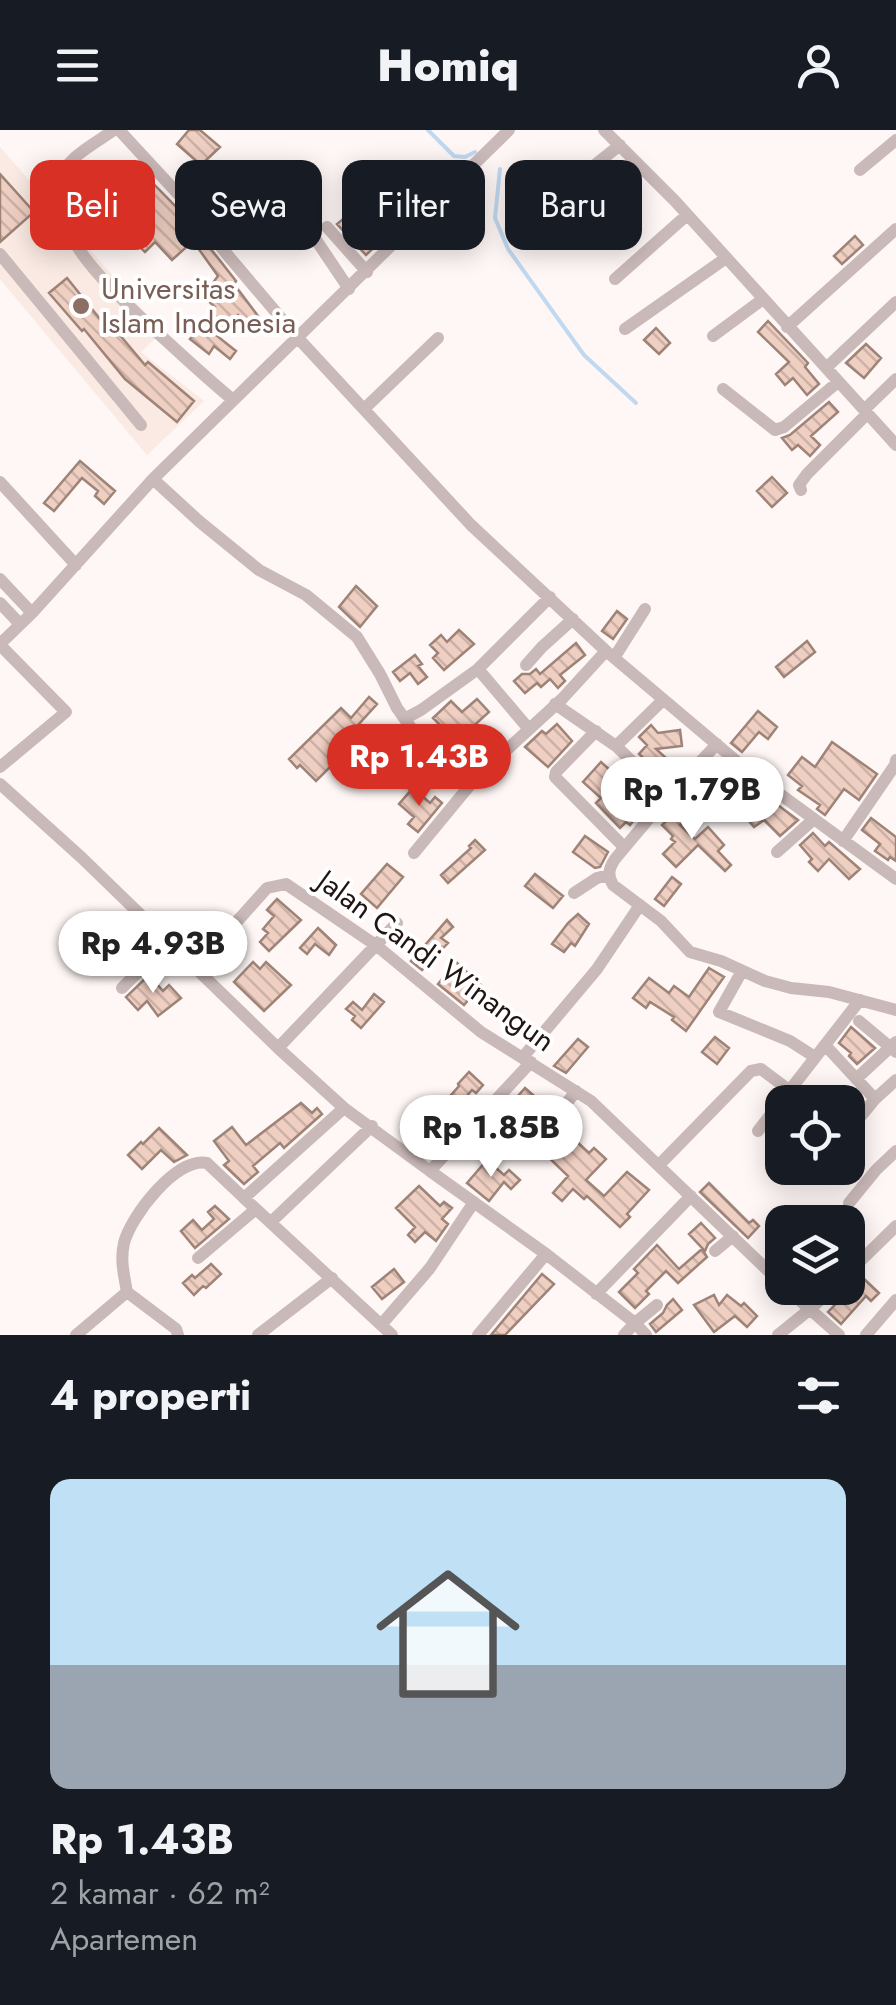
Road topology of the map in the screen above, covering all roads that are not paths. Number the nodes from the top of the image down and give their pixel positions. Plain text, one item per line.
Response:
1 (116, 130) edge
2 (510, 130) edge
3 (604, 130) edge
4 (896, 140) edge
5 (620, 145) junction
6 (601, 160) edge
7 (860, 170) dead end
8 (687, 216) junction
9 (327, 228) dead end
10 (896, 229) edge
11 (322, 248) edge
12 (0, 254) edge
13 (726, 258) junction
14 (367, 272) junction
15 (616, 279) dead end
16 (350, 288) junction
17 (763, 299) junction
18 (896, 302) edge
19 (788, 326) junction
20 (625, 329) dead end
21 (713, 336) dead end
22 (297, 337) junction
23 (438, 338) dead end
24 (826, 368) junction
25 (896, 379) edge
26 (838, 382) junction
27 (723, 388) dead end
28 (232, 399) junction
29 (364, 409) junction
30 (865, 412) junction
31 (142, 425) dead end
32 (896, 445) edge
33 (153, 479) junction
34 (0, 482) edge
35 (801, 490) dead end
36 (76, 564) junction
37 (0, 579) edge
38 (550, 598) junction
39 (0, 604) edge
40 (645, 609) dead end
41 (32, 613) junction
42 (572, 619) junction
43 (20, 624) junction
44 (0, 645) edge
45 (610, 654) junction
46 (526, 665) dead end
47 (478, 668) junction
48 (663, 700) junction
49 (555, 704) junction
50 (406, 718) junction
51 (528, 728) junction
52 (596, 731) junction
53 (717, 744) junction
54 (616, 746) junction
55 (896, 763) edge
56 (0, 767) edge
57 (747, 770) junction
58 (475, 779) junction
59 (0, 784) edge
60 (668, 796) junction
61 (713, 815) dead end
62 (814, 818) junction
63 (843, 840) junction
64 (624, 847) junction
65 (776, 852) dead end
66 (414, 854) dead end
67 (609, 874) junction
68 (896, 879) edge
69 (574, 893) dead end
70 (640, 905) junction
71 (396, 924) dead end
72 (168, 941) junction
73 (377, 946) junction
74 (196, 967) junction
75 (742, 970) junction
76 (122, 988) dead end
77 (860, 1000) junction
78 (896, 1010) edge
79 (859, 1022) dead end
80 (278, 1048) junction
81 (894, 1048) edge
82 (820, 1051) junction
83 (527, 1059) junction
84 (856, 1080) junction
85 (896, 1080) edge
86 (783, 1085) edge
87 (794, 1085) edge
88 (576, 1090) junction
89 (874, 1099) junction
90 (344, 1108) junction
91 (865, 1110) edge
92 (478, 1121) junction
93 (765, 1122) edge
94 (372, 1126) junction
95 (758, 1131) dead end
96 (896, 1151) edge
97 (659, 1165) junction
98 (430, 1171) junction
99 (691, 1196) junction
100 (244, 1198) junction
101 (474, 1202) junction
102 (849, 1204) dead end
103 (256, 1209) junction
104 (271, 1222) junction
105 (896, 1226) edge
106 (733, 1236) junction
107 (714, 1251) dead end
108 (546, 1254) junction
109 (865, 1256) edge
110 (198, 1258) dead end
111 (765, 1267) edge
112 (332, 1278) junction
113 (127, 1292) junction
114 (596, 1294) junction
115 (896, 1300) edge
116 (657, 1305) dead end
117 (805, 1305) edge
118 (815, 1305) edge
119 (810, 1310) junction
120 (636, 1323) junction
121 (387, 1330) edge
122 (76, 1335) edge
123 (178, 1335) edge
124 (258, 1335) edge
125 (478, 1335) edge
126 (624, 1335) edge
127 (646, 1335) edge
128 (778, 1335) edge
129 (839, 1335) edge
130 (866, 1335) edge

1 - 22 street
1 - 28 street
2 - 14 street
3 - 5 street
4 - 7 street
5 - 6 street
5 - 8 street
8 - 13 street
8 - 15 street
9 - 14 street
10 - 19 street
11 - 16 street
12 - 31 street
13 - 17 street
13 - 20 street
14 - 16 street
16 - 22 street
17 - 19 street
17 - 21 street
18 - 24 street
19 - 24 street
22 - 28 street
22 - 29 street
23 - 29 street
24 - 26 street
25 - 30 street
26 - 27 street
26 - 30 street
28 - 33 street
29 - 38 street
30 - 32 street
30 - 35 street
33 - 36 street
33 - 50 street
34 - 36 street
36 - 41 street
37 - 41 street
38 - 42 street
38 - 47 street
39 - 43 street
40 - 45 street
41 - 43 street
42 - 45 street
42 - 46 street
43 - 44 street
44 - 56 street
45 - 48 street
45 - 49 street
47 - 50 street
47 - 51 street
48 - 53 street
48 - 54 street
49 - 51 street
49 - 52 street
50 - 58 street
51 - 58 street
52 - 54 street
52 - 64 street
53 - 57 street
53 - 60 street
54 - 60 street
55 - 63 street
57 - 61 street
57 - 62 street
58 - 66 street
59 - 72 street
60 - 64 street
62 - 63 street
62 - 65 street
63 - 68 street
64 - 67 street
67 - 69 street
67 - 70 street
70 - 75 street
70 - 83 street
71 - 73 street
72 - 74 street
72 - 76 street
73 - 74 street, Jalan Candi Winangun
73 - 80 street
73 - 83 street, Jalan Candi Winangun
74 - 80 street
75 - 77 street
75 - 82 street
77 - 78 street
77 - 82 street
79 - 81 street
80 - 90 street
81 - 84 street
82 - 84 street
82 - 87 street
83 - 88 street, Jalan Candi Winangun
83 - 92 street
84 - 89 street
85 - 89 street
86 - 97 street
88 - 92 street
88 - 97 street, Jalan Candi Winangun
89 - 91 street
90 - 94 street
90 - 100 street
92 - 98 street
93 - 95 street
94 - 98 street
94 - 104 street
96 - 102 street
97 - 99 street, Jalan Candi Winangun
98 - 101 street
99 - 106 street, Jalan Candi Winangun
99 - 114 street
100 - 103 street
100 - 113 street
101 - 108 street
101 - 121 street
103 - 104 street
103 - 110 street
104 - 112 street
105 - 109 street
106 - 107 street
106 - 111 street, Jalan Candi Winangun
108 - 114 street
108 - 125 street
112 - 121 street
112 - 124 street
113 - 122 street
113 - 123 street
114 - 120 street
115 - 130 street
116 - 120 street
117 - 119 street, Jalan Candi Winangun
118 - 119 street
119 - 128 street
119 - 129 street, Jalan Candi Winangun
120 - 126 street
120 - 127 street

